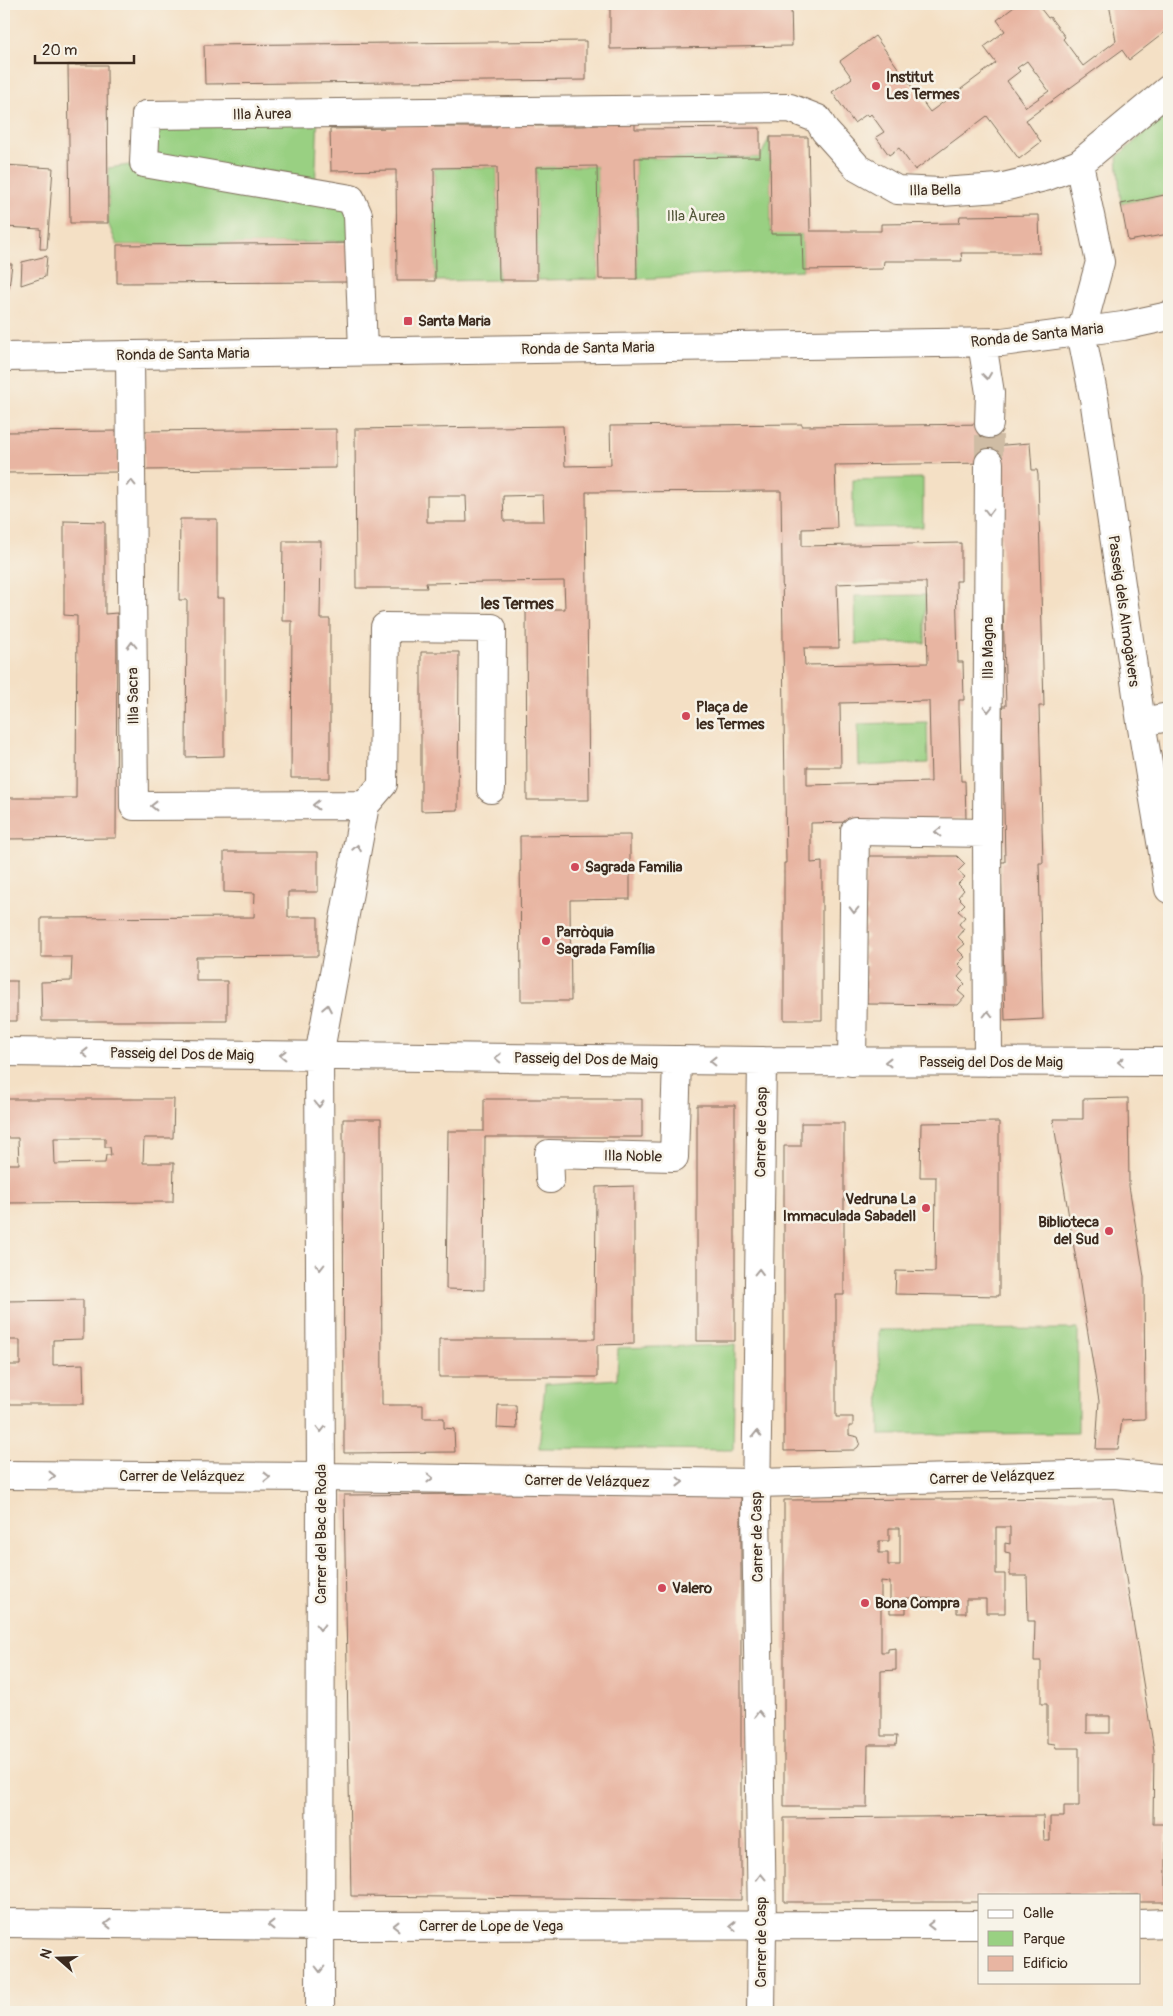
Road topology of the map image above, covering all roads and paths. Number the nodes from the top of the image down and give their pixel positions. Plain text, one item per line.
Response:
1 (1169, 89) edge
2 (790, 108) joint
3 (1079, 164) junction
4 (1169, 316) edge
5 (1081, 332) junction
6 (982, 343) junction
7 (363, 351) junction
8 (130, 354) junction
9 (4, 357) edge
10 (989, 424) tunnel mouth
11 (989, 463) tunnel mouth
12 (1169, 717) edge
13 (1141, 722) junction
14 (490, 789) dead end
15 (365, 805) junction
16 (987, 833) junction
17 (1169, 889) edge
18 (4, 1052) edge
19 (318, 1056) junction
20 (677, 1060) junction
21 (762, 1061) junction
22 (852, 1062) junction
23 (988, 1062) junction
24 (1169, 1062) edge
25 (550, 1179) dead end
26 (4, 1476) edge
27 (321, 1477) junction
28 (1169, 1479) edge
29 (756, 1483) junction
30 (4, 1923) edge
31 (1169, 1923) edge
32 (1140, 1924) edge
33 (978, 1925) edge
34 (320, 1926) junction
35 (762, 1926) junction
36 (320, 2012) edge
37 (761, 2012) edge

1 - 3 street, Illa Bella
2 - 3 street, Illa Bella
2 - 7 street, Illa Àurea
3 - 5 street
4 - 5 street, Ronda de Santa Maria
5 - 6 street, Ronda de Santa Maria
5 - 13 street, Passeig dels Almogàvers
6 - 7 street, Ronda de Santa Maria
6 -> 10 street
7 - 8 street, Ronda de Santa Maria
8 - 9 street, Ronda de Santa Maria
15 -> 8 street, Illa Sacra
11 -> 16 street, Illa Magna
12 - 13 street
13 - 17 street, Passeig dels Almogàvers
14 - 15 street
19 -> 15 street
16 -> 22 street
23 -> 16 street, Illa Magna
19 -> 18 street, Passeig del Dos de Maig
20 -> 19 street, Passeig del Dos de Maig
19 -> 27 street, Carrer del Bac de Roda
21 -> 20 street, Passeig del Dos de Maig
20 - 25 street, Illa Noble
21 - 22 street, Passeig del Dos de Maig
29 -> 21 street, Carrer de Casp
23 -> 22 street, Passeig del Dos de Maig
24 -> 23 street, Passeig del Dos de Maig
26 -> 27 street, Carrer de Velázquez
27 -> 29 street, Carrer de Velázquez
27 -> 34 street, Carrer del Bac de Roda
28 - 29 street, Carrer de Velázquez
35 -> 29 street, Carrer de Casp
34 -> 30 street, Carrer de Lope de Vega
31 - 32 street
33 -> 35 street, Carrer de Lope de Vega
35 -> 34 street, Carrer de Lope de Vega
34 -> 36 street, Carrer del Bac de Roda
35 - 37 street, Carrer de Casp

